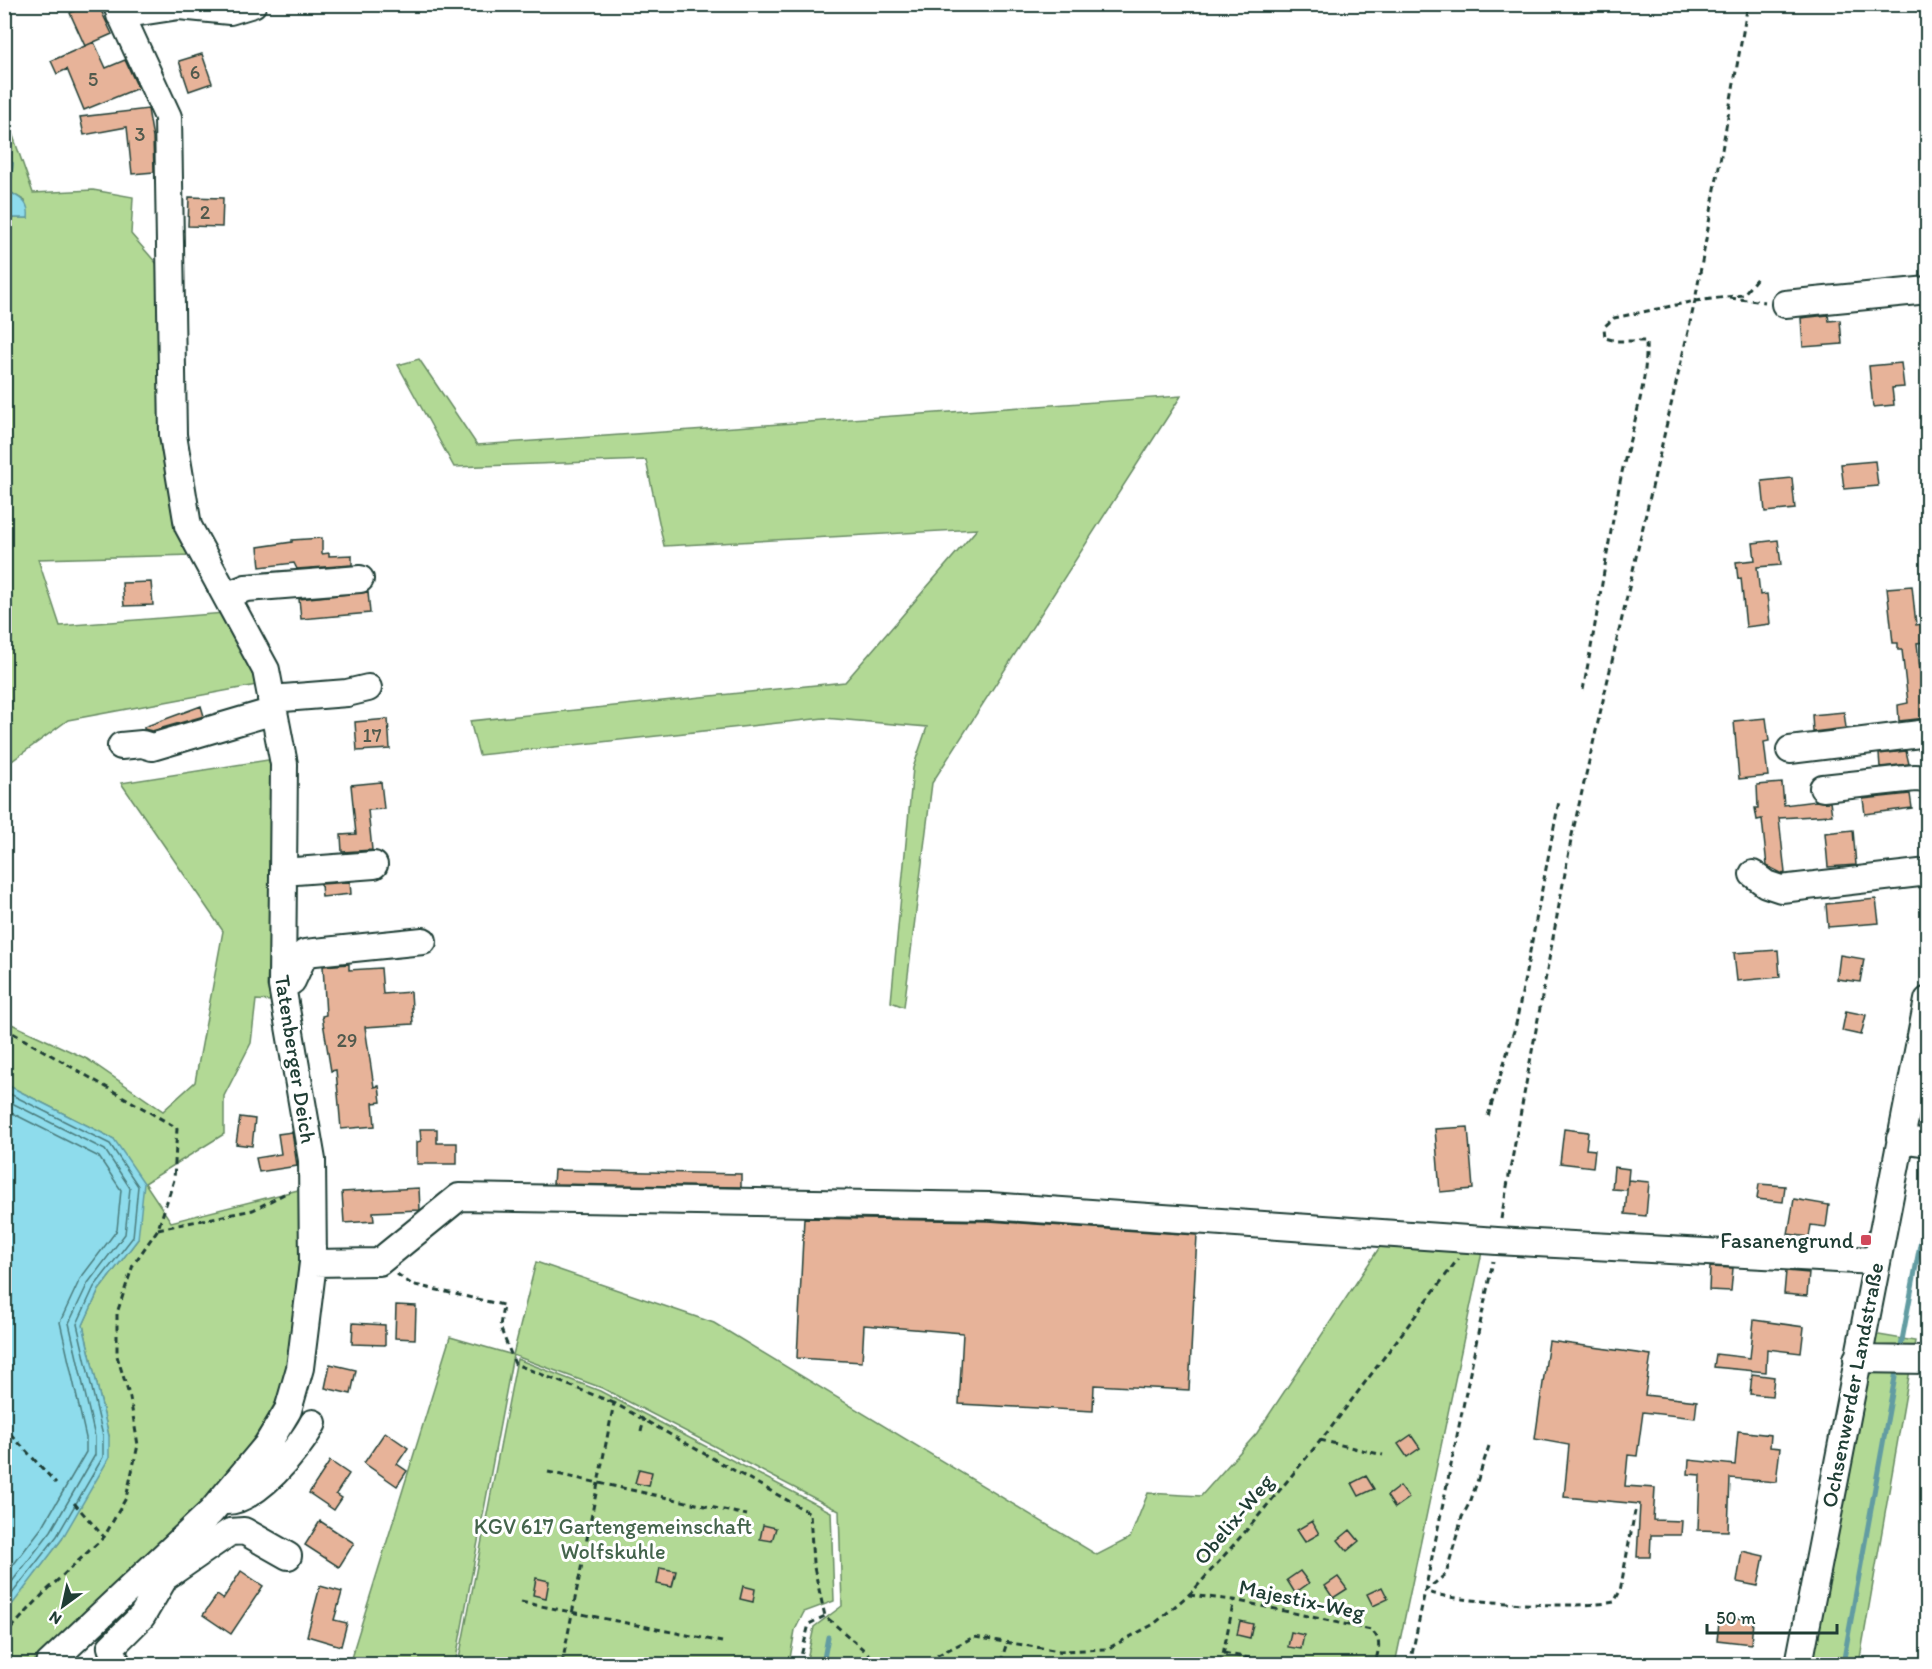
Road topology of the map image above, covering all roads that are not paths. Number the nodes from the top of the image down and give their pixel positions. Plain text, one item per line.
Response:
1 (253, 4) edge
2 (118, 10) edge
3 (1928, 290) edge
4 (1785, 304) road end
5 (360, 579) dead end
6 (226, 596) junction
7 (368, 688) dead end
8 (272, 705) junction
9 (1928, 734) edge
10 (121, 746) dead end
11 (1790, 750) dead end
12 (1928, 779) edge
13 (1823, 788) dead end
14 (374, 865) dead end
15 (283, 872) junction
16 (1928, 872) edge
17 (1753, 874) dead end
18 (423, 941) dead end
19 (282, 986) junction
20 (1927, 1005) edge
21 (1900, 1139) junction
22 (1928, 1143) edge
23 (1875, 1261) junction
24 (313, 1263) junction
25 (1857, 1359) junction
26 (1928, 1360) edge
27 (313, 1423) dead end
28 (221, 1500) junction
29 (288, 1556) dead end
30 (158, 1573) junction
31 (49, 1665) edge
32 (117, 1665) edge
33 (1799, 1665) edge

1 - 2 street
2 - 6 street, Tatenberger Deich
3 - 4 street
5 - 6 street
6 - 8 street, Tatenberger Deich
7 - 8 street
8 - 10 street
8 - 15 street, Tatenberger Deich
9 - 11 street
12 - 13 street
14 - 15 street
15 - 19 street, Tatenberger Deich
16 - 17 street
18 - 19 street
19 - 24 street, Tatenberger Deich
20 - 21 street, Ochsenwerder Landstraße
21 - 22 street
21 - 23 street, Ochsenwerder Landstraße
23 - 24 street
23 - 25 street, Ochsenwerder Landstraße
24 - 28 street, Tatenberger Deich
25 - 26 street
25 - 33 street, Ochsenwerder Landstraße
27 - 28 street
28 - 30 street, Tatenberger Deich
29 - 30 street
30 - 31 street, Tatenberger Deich
30 - 32 street

